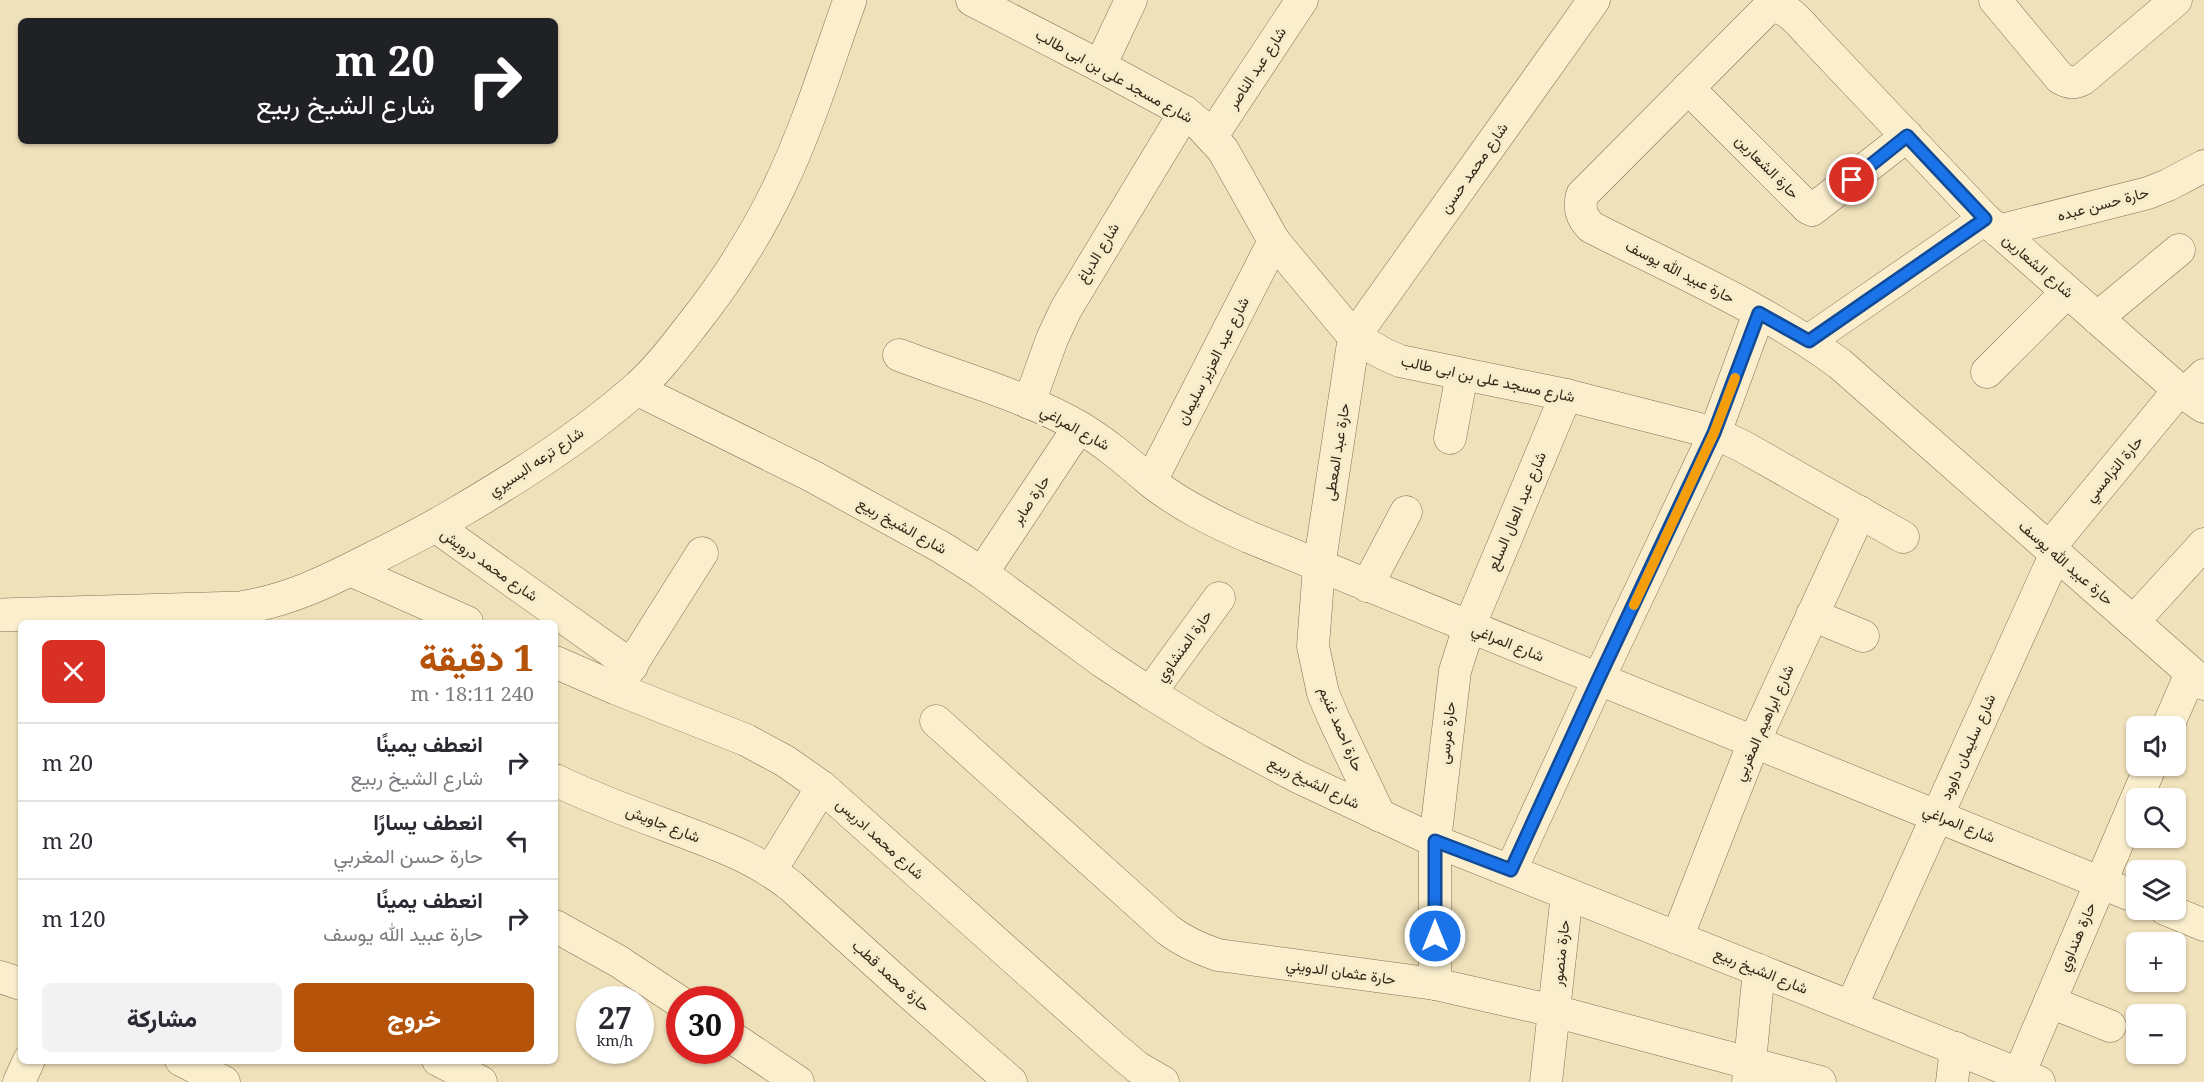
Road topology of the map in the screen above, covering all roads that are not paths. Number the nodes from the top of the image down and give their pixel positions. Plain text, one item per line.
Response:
1 (850, 0) edge
2 (1131, 0) edge
3 (1302, 0) edge
4 (1594, 0) edge
5 (1995, 0) edge
6 (2176, 0) edge
7 (976, 1) edge
8 (1810, 34) joint
9 (1100, 66) junction
10 (1688, 88) junction
11 (1185, 112) junction
12 (1212, 136) junction
13 (1907, 136) junction
14 (2204, 166) edge
15 (1992, 225) junction
16 (1275, 241) junction
17 (2179, 250) dead end
18 (2067, 292) junction
19 (1759, 313) junction
20 (2097, 318) junction
21 (1354, 336) junction
22 (1809, 341) junction
23 (899, 355) dead end
24 (1987, 372) dead end
25 (1462, 374) junction
26 (636, 389) junction
27 (2193, 391) edge
28 (1566, 395) junction
29 (1029, 403) junction
30 (1079, 427) junction
31 (1714, 433) junction
32 (1450, 438) dead end
33 (1151, 481) junction
34 (1407, 512) dead end
35 (1860, 512) junction
36 (435, 526) junction
37 (1904, 537) dead end
38 (2204, 544) edge
39 (2052, 550) junction
40 (702, 553) dead end
41 (1319, 567) junction
42 (350, 570) junction
43 (982, 573) junction
44 (1367, 586) junction
45 (1218, 598) dead end
46 (0, 615) edge
47 (1812, 615) junction
48 (253, 616) edge
49 (462, 620) edge
50 (553, 620) edge
51 (2133, 622) junction
52 (558, 624) edge
53 (1469, 627) junction
54 (1863, 636) dead end
55 (558, 663) edge
56 (624, 677) junction
57 (2198, 679) edge
58 (1598, 680) junction
59 (1150, 693) junction
60 (2174, 716) edge
61 (936, 721) dead end
62 (1754, 741) junction
63 (558, 781) edge
64 (822, 787) junction
65 (1937, 815) junction
66 (1380, 816) junction
67 (2126, 822) edge
68 (1435, 841) junction
69 (771, 870) junction
70 (1511, 870) junction
71 (2100, 882) junction
72 (2126, 893) edge
73 (1567, 894) junction
74 (2186, 918) edge
75 (2204, 925) edge
76 (558, 928) edge
77 (1677, 938) junction
78 (1759, 970) junction
79 (0, 977) edge
80 (18, 983) edge
81 (1435, 984) junction
82 (666, 993) edge
83 (2050, 1002) junction
84 (1851, 1007) junction
85 (1554, 1011) junction
86 (2110, 1026) dead end
87 (744, 1045) edge
88 (1956, 1048) junction
89 (27, 1064) edge
90 (190, 1064) edge
91 (446, 1064) edge
92 (1749, 1073) edge
93 (2029, 1078) edge
94 (19, 1082) edge
95 (224, 1082) edge
96 (481, 1082) edge
97 (798, 1082) edge
98 (1011, 1082) edge
99 (1163, 1082) edge
100 (1546, 1082) edge
101 (1820, 1082) edge
102 (1952, 1082) edge

1 - 26 street, شارع ترعه البسيري
2 - 9 street
3 - 12 street, شارع عبد الناصر
4 - 21 street, شارع محمد حسن
5 - 6 street
7 - 9 street, شارع مسجد على بن ابى طالب
8 - 10 street, حارة عبيد الله يوسف
8 - 13 street, شارع الشعارين
9 - 11 street, شارع مسجد على بن ابى طالب
10 - 13 street, حارة الشعارين
10 - 19 street, حارة عبيد الله يوسف
11 - 12 street, شارع مسجد على بن ابى طالب
11 - 29 street, شارع الدباغ
12 - 16 street, شارع مسجد على بن ابى طالب
13 - 15 street, شارع الشعارين
14 - 15 street, حارة حسن عبده
15 - 18 street, شارع الشعارين
15 - 22 street
16 - 21 street, شارع مسجد على بن ابى طالب
16 - 33 street, شارع عبد العزيز سليمان
17 - 20 street
18 - 20 street, شارع الشعارين
18 - 24 street
19 - 22 street, حارة عبيد الله يوسف
19 - 31 street
20 - 27 street, شارع الشعارين
21 - 25 street, شارع مسجد على بن ابى طالب
21 - 41 street, حارة عبد المعطى
22 - 39 street, حارة عبيد الله يوسف
23 - 29 street, شارع المراغي
25 - 28 street, شارع مسجد على بن ابى طالب
25 - 32 street
26 - 36 street, شارع ترعه البسيري
26 - 43 street, شارع الشيخ ربيع
27 - 39 street, حارة الترامسي
28 - 31 street, شارع مسجد على بن ابى طالب
28 - 53 street, شارع عبد العال السلع
29 - 30 street, شارع المراغي
30 - 33 street, شارع المراغي
30 - 43 street, حارة صابر
31 - 35 street, شارع مسجد على بن ابى طالب
31 - 58 street
33 - 41 street, شارع المراغي
34 - 44 street
35 - 37 street, شارع مسجد على بن ابى طالب
35 - 47 street, شارع ابراهيم المغربي
36 - 42 street, شارع ترعه البسيري
36 - 50 street, شارع محمد درويش
38 - 51 street
39 - 51 street, حارة عبيد الله يوسف
39 - 65 street, شارع سليمان داوود
40 - 56 street
41 - 44 street, شارع المراغي
41 - 66 street, حارة احمد غنيم
42 - 48 street, شارع ترعه البسيري
42 - 49 street
43 - 59 street, شارع الشيخ ربيع
44 - 53 street, شارع المراغي
45 - 59 street, حارة المنشاوي
46 - 48 street, شارع ترعه البسيري
47 - 54 street
47 - 62 street, شارع ابراهيم المغربي
51 - 57 street, حارة عبيد الله يوسف
52 - 56 street, شارع محمد درويش
53 - 58 street, شارع المراغي
53 - 68 street, حارة مرسى
55 - 56 street, شارع محمد ادريس
56 - 64 street, شارع محمد ادريس
57 - 60 street
58 - 62 street, شارع المراغي
58 - 70 street
59 - 66 street, شارع الشيخ ربيع
61 - 81 street, حارة عثمان الدويني
62 - 65 street, شارع المراغي
62 - 77 street, شارع ابراهيم المغربي
63 - 69 street, شارع جاويش
64 - 69 street
64 - 99 street, شارع محمد ادريس
65 - 71 street, شارع المراغي
65 - 84 street, شارع سليمان داوود
66 - 68 street, شارع الشيخ ربيع
67 - 71 street, حارة هنداوي
68 - 70 street, شارع الشيخ ربيع
68 - 81 street, حارة مرسى
69 - 98 street, حارة محمد قطب
70 - 73 street, شارع الشيخ ربيع
71 - 72 street, شارع المراغي
71 - 83 street, حارة هنداوي
73 - 77 street, شارع الشيخ ربيع
73 - 85 street, حارة منصور
74 - 75 street
76 - 82 street
77 - 78 street, شارع الشيخ ربيع
78 - 84 street, شارع الشيخ ربيع
78 - 92 street
79 - 80 street
81 - 85 street, حارة عثمان الدويني
83 - 86 street
83 - 93 street, حارة هنداوي
84 - 88 street, شارع الشيخ ربيع
85 - 92 street, حارة عثمان الدويني
85 - 100 street, حارة منصور
87 - 97 street
88 - 93 street, شارع الشيخ ربيع
88 - 102 street
89 - 94 street
90 - 95 street
91 - 96 street
92 - 101 street, حارة عثمان الدويني

